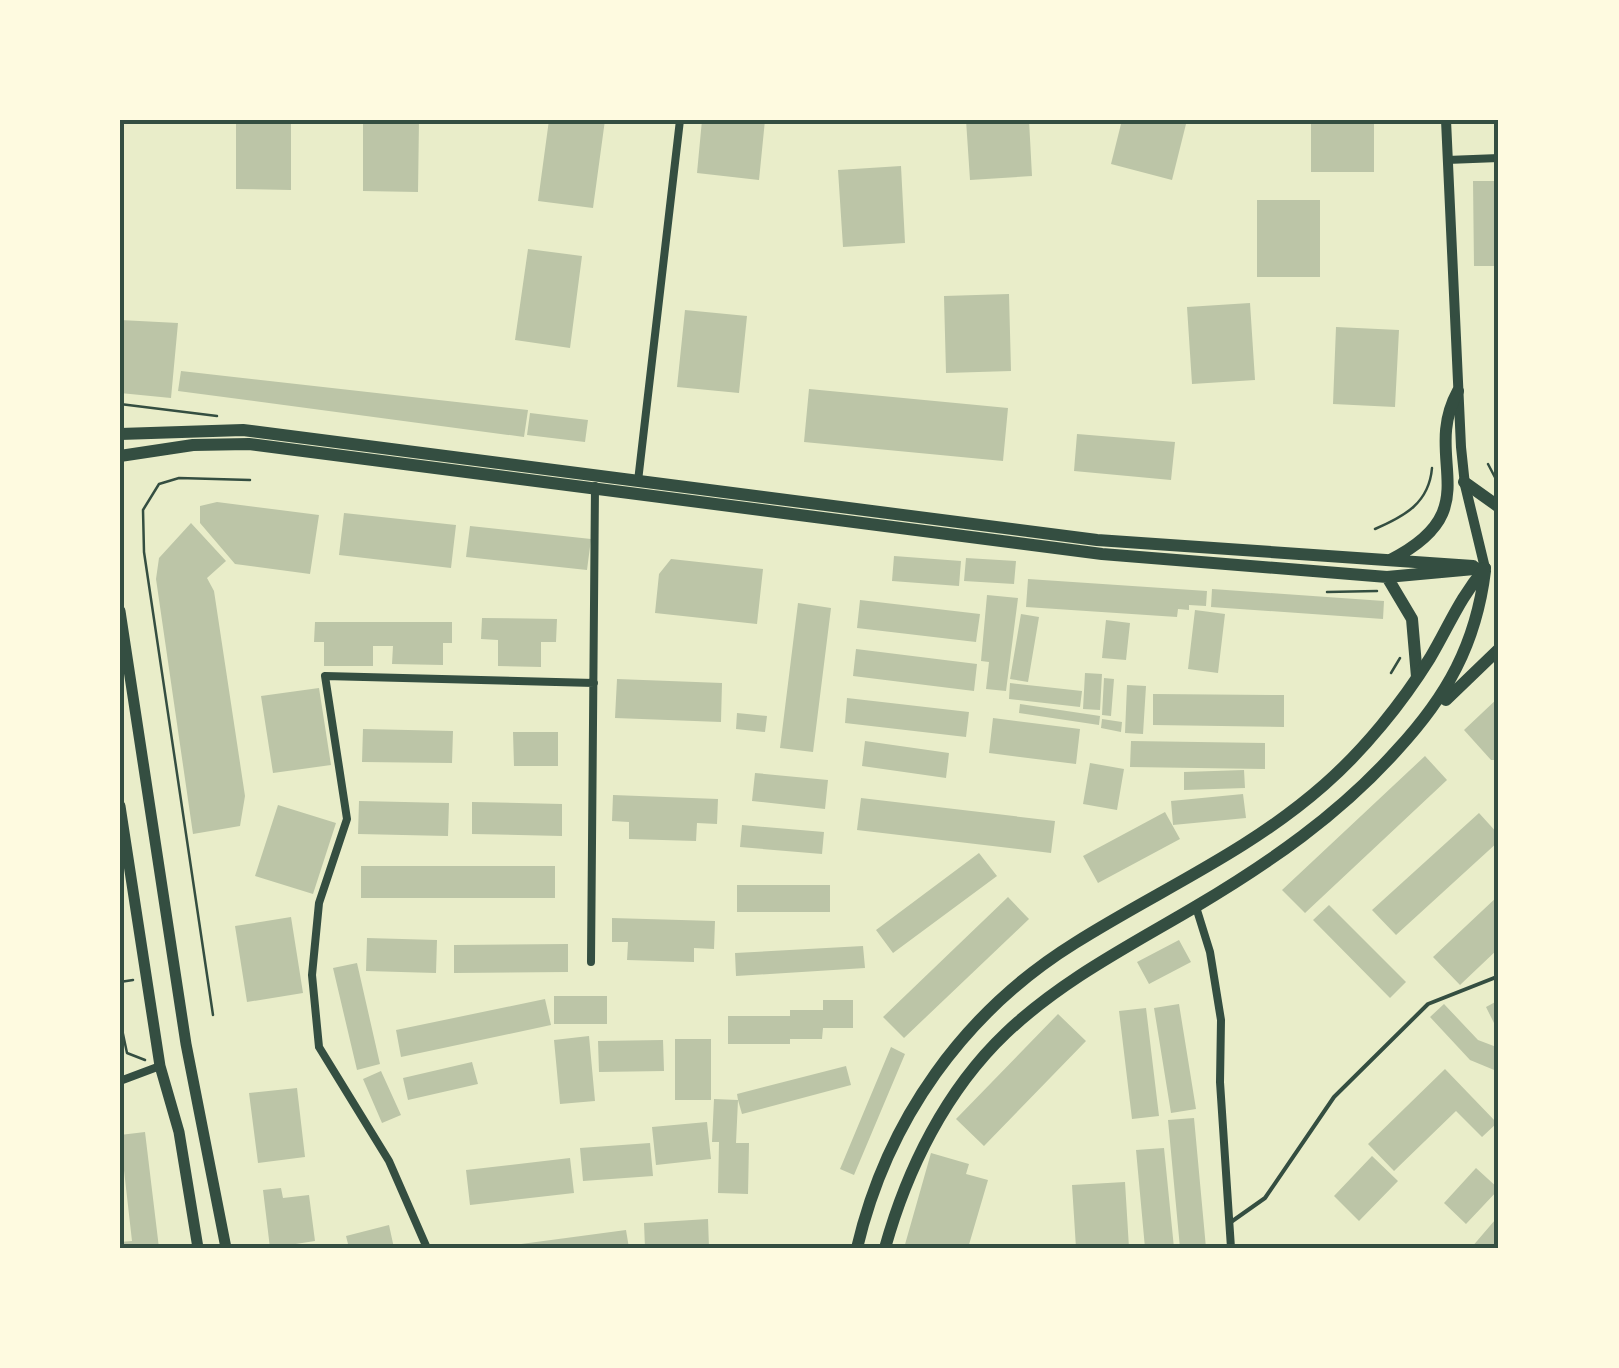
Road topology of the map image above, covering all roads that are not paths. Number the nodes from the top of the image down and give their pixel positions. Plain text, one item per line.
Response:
1 (680, 120) edge
2 (1446, 120) edge
3 (1499, 158) edge
4 (1447, 160) junction
5 (1458, 391) junction
6 (120, 434) edge
7 (120, 456) edge
8 (638, 481) junction
9 (1464, 482) junction
10 (595, 486) junction
11 (1499, 507) edge
12 (1494, 568) edge
13 (1384, 570) junction
14 (120, 611) edge
15 (1499, 649) edge
16 (1417, 677) junction
17 (594, 683) junction
18 (1419, 726) junction
19 (120, 806) edge
20 (126, 881) edge
21 (1183, 884) junction
22 (1196, 907) junction
23 (591, 962) dead end
24 (1499, 976) edge
25 (160, 1066) junction
26 (120, 1081) edge
27 (1230, 1222) junction
28 (227, 1244) edge
29 (198, 1248) edge
30 (427, 1248) edge
31 (857, 1248) edge
32 (884, 1248) edge
33 (1231, 1248) edge

1 - 8 street
2 - 4 street
3 - 4 street
4 - 5 street
5 - 9 street
5 - 13 main road
6 - 8 main road
7 - 10 main road
8 - 13 main road
9 - 11 main road
9 - 12 street
10 - 13 main road
10 - 17 street
12 - 13 main road
12 - 16 main road
12 - 18 main road
13 - 16 main road
14 - 28 main road
15 - 18 main road
16 - 21 main road
17 - 23 street
17 - 30 street
18 - 22 main road
19 - 20 main road
20 - 25 main road
21 - 22 main road
21 - 31 main road
22 - 27 street
22 - 32 main road
24 - 27 lane
25 - 26 street
25 - 29 main road
27 - 33 street

